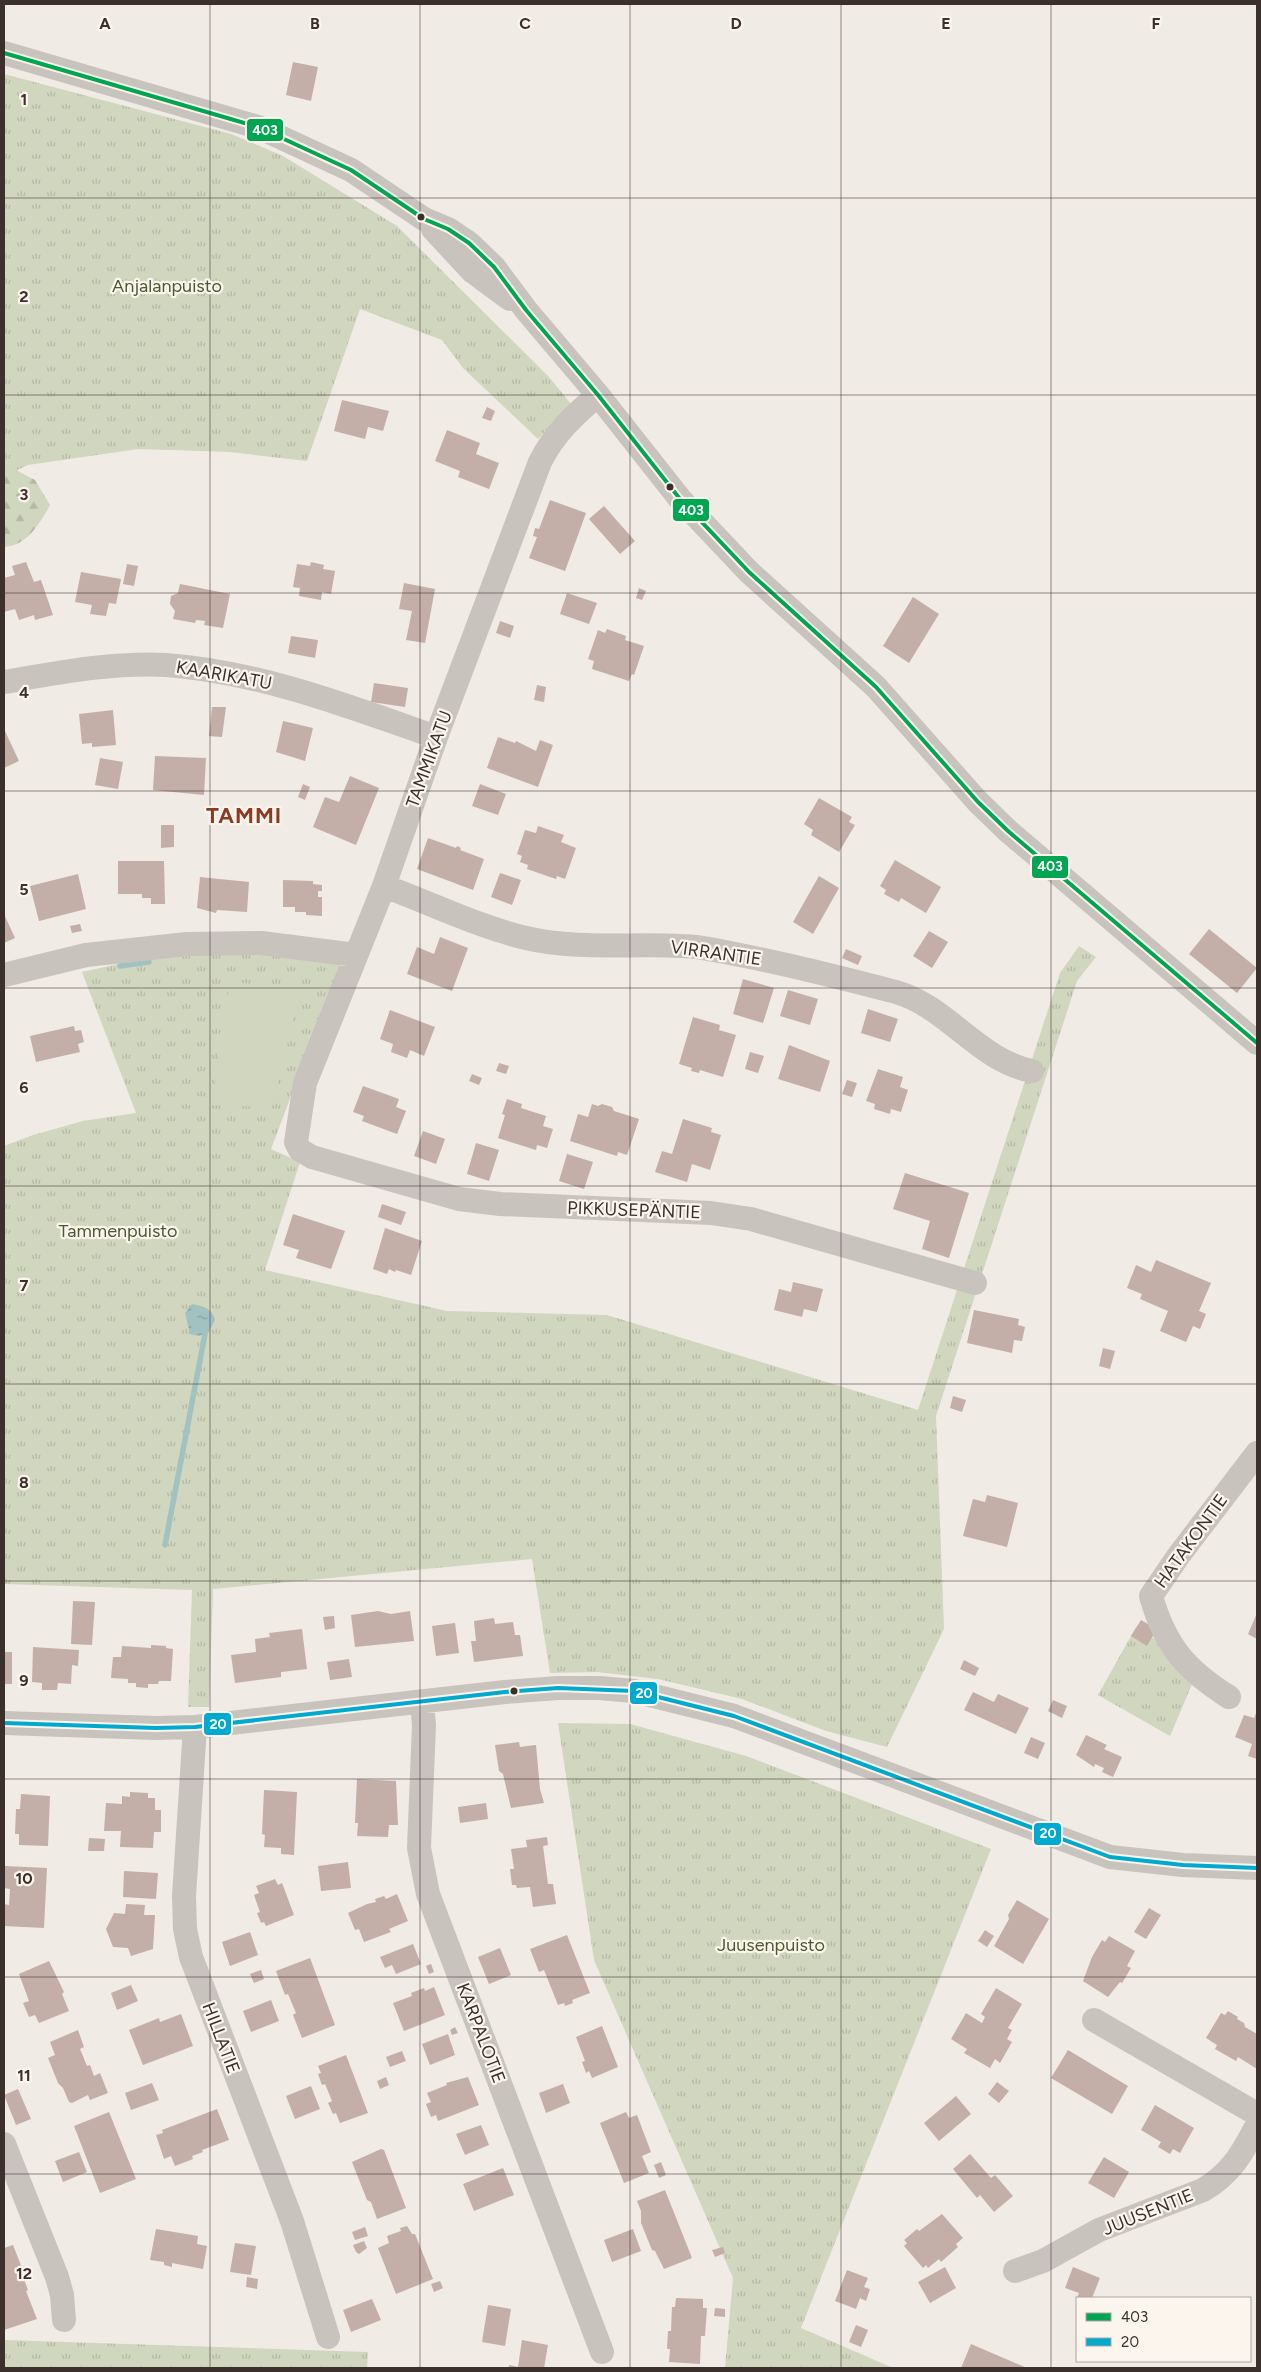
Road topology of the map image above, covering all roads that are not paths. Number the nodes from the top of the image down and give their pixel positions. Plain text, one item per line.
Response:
1 (4, 53) edge
2 (598, 395) junction
3 (4, 682) edge
4 (436, 737) junction
5 (384, 886) junction
6 (356, 955) junction
7 (4, 975) edge
8 (1257, 1043) edge
9 (1032, 1071) dead end
10 (296, 1142) joint
11 (975, 1283) dead end
12 (1254, 1463) edge
13 (1229, 1697) dead end
14 (422, 1703) junction
15 (4, 1722) edge
16 (195, 1727) junction
17 (1257, 1868) edge
18 (1094, 2020) dead end
19 (1257, 2114) edge
20 (1257, 2125) edge
21 (4, 2144) edge
22 (1015, 2271) dead end
23 (64, 2320) dead end
24 (328, 2337) dead end
25 (602, 2352) dead end

1 - 2 street
2 - 4 street, TAMMIKATU
2 - 8 street
3 - 4 street, KAARIKATU
4 - 5 street, TAMMIKATU
5 - 6 street, TAMMIKATU
5 - 9 street, VIRRANTIE
6 - 7 street
6 - 10 street, TAMMIKATU
10 - 11 street, PIKKUSEPÄNTIE
12 - 13 street, HATAKONTIE
14 - 16 street
14 - 17 street
14 - 25 street, KARPALOTIE
15 - 16 street
16 - 24 street, HILLATIE
18 - 19 street
20 - 22 street, JUUSENTIE
21 - 23 street

